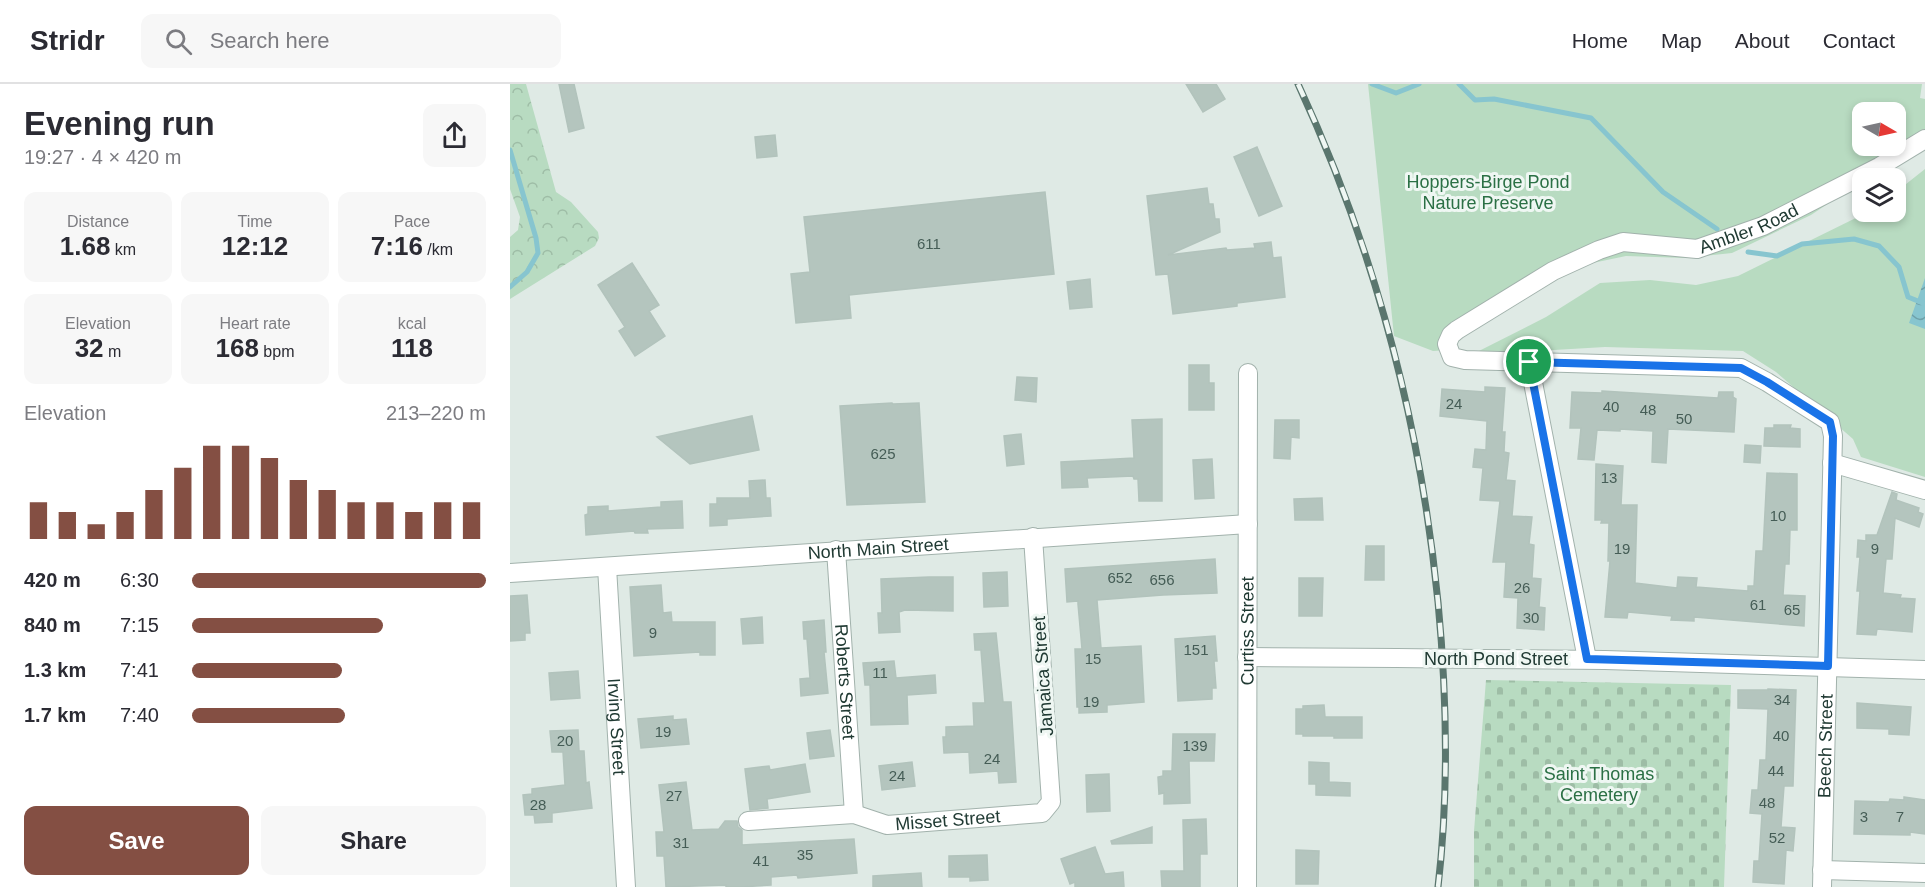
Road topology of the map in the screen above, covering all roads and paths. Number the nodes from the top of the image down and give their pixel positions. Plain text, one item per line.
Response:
1 (1925, 139) edge
2 (1529, 362) junction
3 (1248, 373) dead end
4 (1832, 463) junction
5 (1925, 490) edge
6 (1248, 524) junction
7 (1034, 537) junction
8 (836, 550) junction
9 (607, 567) junction
10 (510, 573) edge
11 (1247, 657) junction
12 (1587, 659) junction
13 (1828, 666) junction
14 (1925, 670) edge
15 (1042, 813) joint
16 (854, 814) junction
17 (748, 821) dead end
18 (1925, 873) edge
19 (1822, 878) edge
20 (626, 887) edge
21 (1247, 887) edge

1 - 2 street, Ambler Road
2 - 4 street, Beech Street
2 - 12 street
3 - 6 street, Curtiss Street
4 - 5 street
4 - 13 street, Beech Street
6 - 7 street, North Main Street
6 - 11 street, Curtiss Street
7 - 8 street, North Main Street
7 - 15 street, Jamaica Street
8 - 9 street, North Main Street
8 - 16 street, Roberts Street
9 - 10 street, North Main Street
9 - 20 street, Irving Street
11 - 12 street, North Pond Street, bridge
11 - 21 street, Curtiss Street
12 - 13 street, North Pond Street
13 - 14 street, North Pond Street
13 - 19 street, Beech Street
15 - 16 street, Misset Street
16 - 17 street, Misset Street
18 - 19 street

